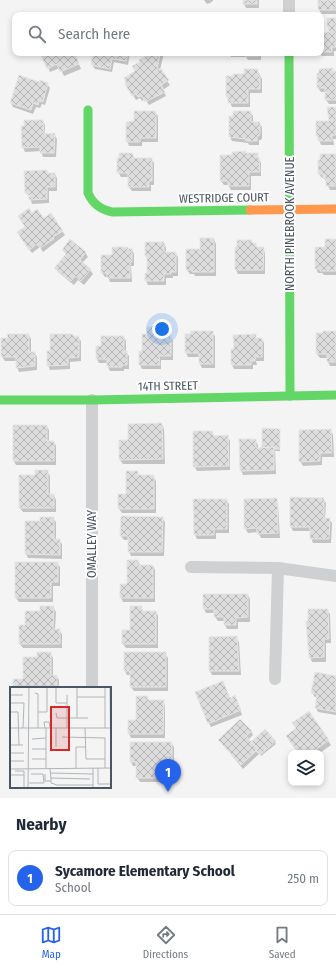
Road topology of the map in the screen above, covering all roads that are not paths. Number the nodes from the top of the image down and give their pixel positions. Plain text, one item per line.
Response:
1 (289, 0) edge
2 (289, 12) edge
3 (289, 56) edge
4 (88, 110) dead end
5 (290, 209) junction
6 (336, 209) edge
7 (336, 395) edge
8 (290, 396) junction
9 (0, 400) edge
10 (92, 400) junction
11 (191, 567) dead end
12 (278, 568) junction
13 (336, 576) edge
14 (275, 679) dead end
15 (92, 687) edge

1 - 2 street
3 - 5 street, NORTH PINEBROOK AVENUE
4 - 5 street, WESTRIDGE COURT
5 - 6 street, WESTRIDGE COURT
5 - 8 street, NORTH PINEBROOK AVENUE
7 - 8 street, 14TH STREET
8 - 10 street, 14TH STREET
9 - 10 street, 14TH STREET
10 - 15 street, OMALLEY WAY
11 - 12 street
12 - 13 street
12 - 14 street

